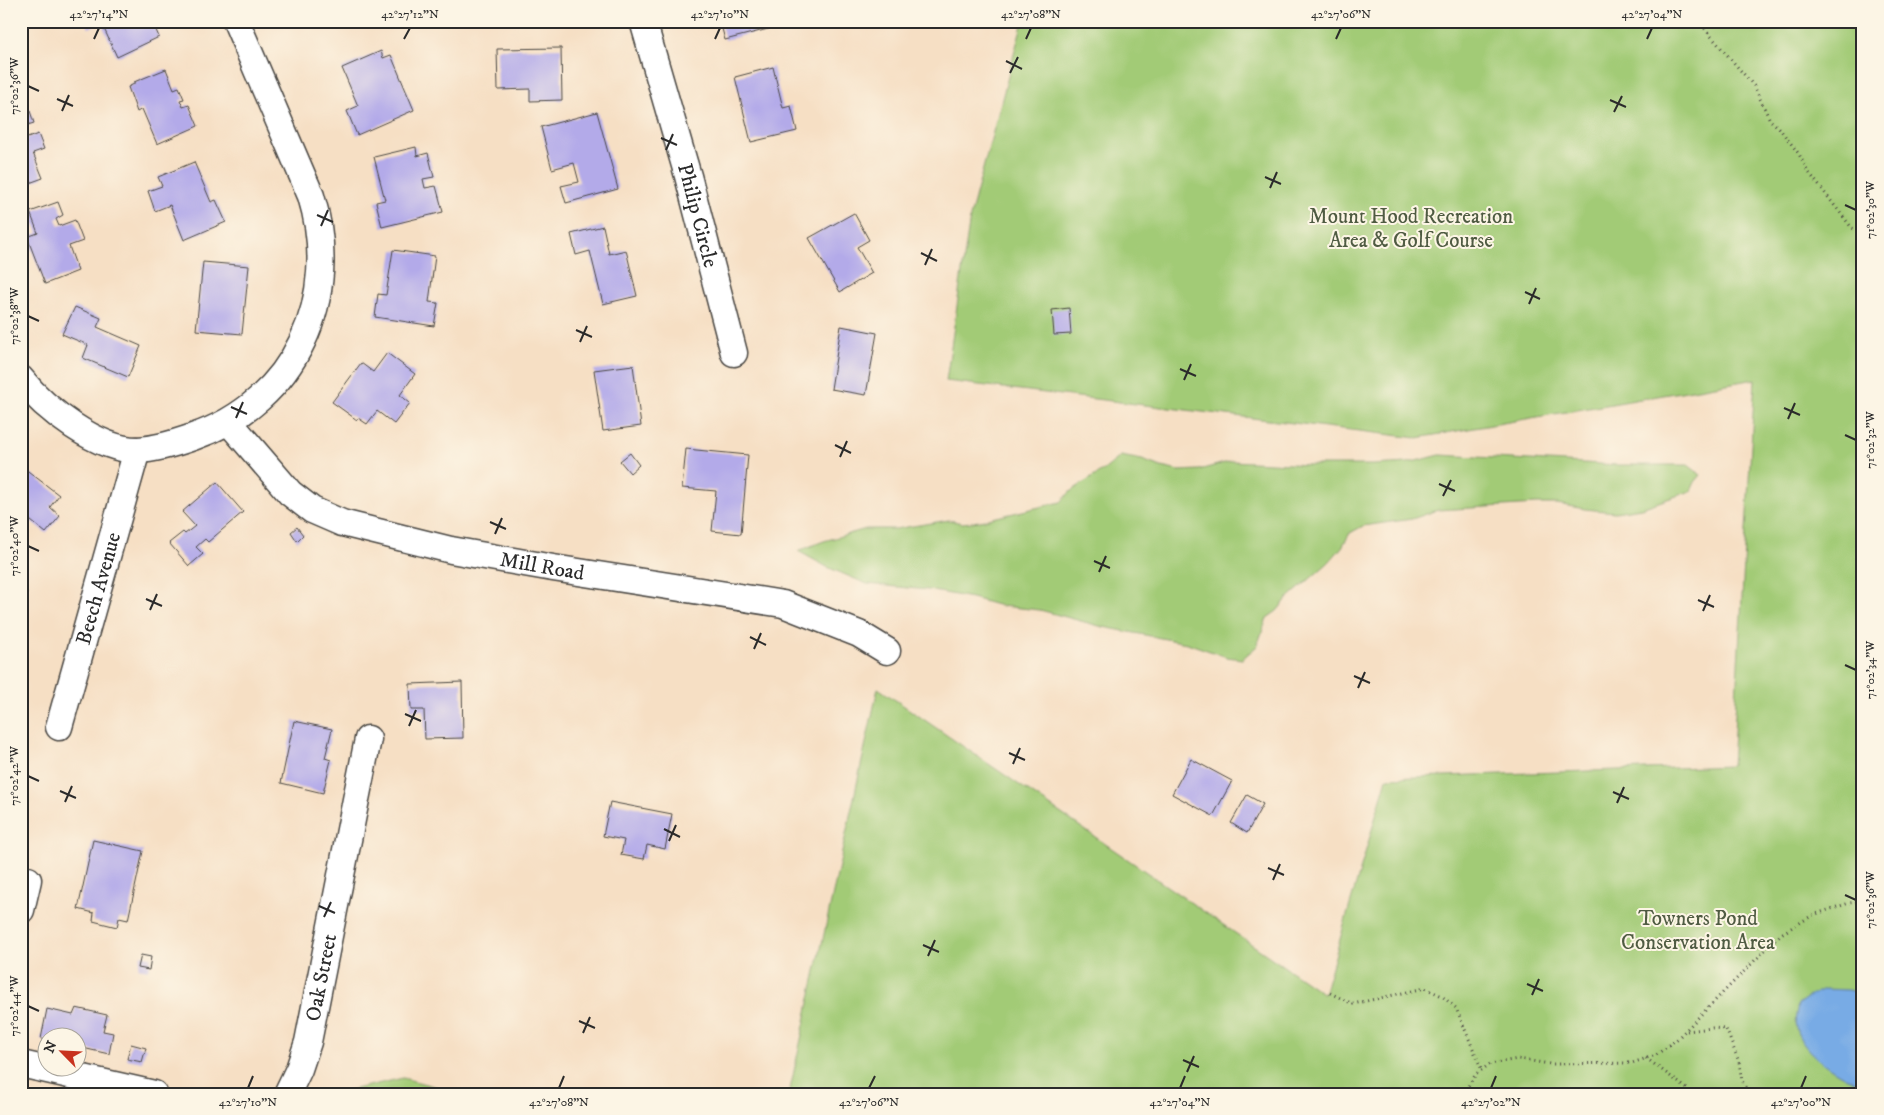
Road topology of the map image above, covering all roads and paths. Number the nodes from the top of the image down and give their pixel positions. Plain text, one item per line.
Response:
1 (236, 21) edge
2 (643, 21) edge
3 (1698, 21) edge
4 (1863, 232) edge
5 (734, 353) dead end
6 (21, 379) edge
7 (229, 422) junction
8 (137, 450) junction
9 (887, 651) dead end
10 (59, 727) dead end
11 (368, 739) dead end
12 (28, 880) dead end
13 (1863, 901) edge
14 (21, 910) edge
15 (1330, 993) dead end
16 (1685, 1031) junction
17 (1646, 1058) junction
18 (21, 1064) edge
19 (1482, 1070) junction
20 (154, 1094) edge
21 (287, 1094) edge
22 (1463, 1094) edge
23 (1694, 1094) edge
24 (1751, 1094) edge

1 - 7 street
2 - 5 street, Philip Circle
3 - 4 path
6 - 8 street
7 - 8 street
7 - 9 street, Mill Road
8 - 10 street, Beech Avenue
11 - 21 street, Oak Street
12 - 14 street
13 - 16 path
15 - 19 path
16 - 17 path
16 - 24 path
17 - 19 path
17 - 23 path
18 - 20 street
19 - 22 path

